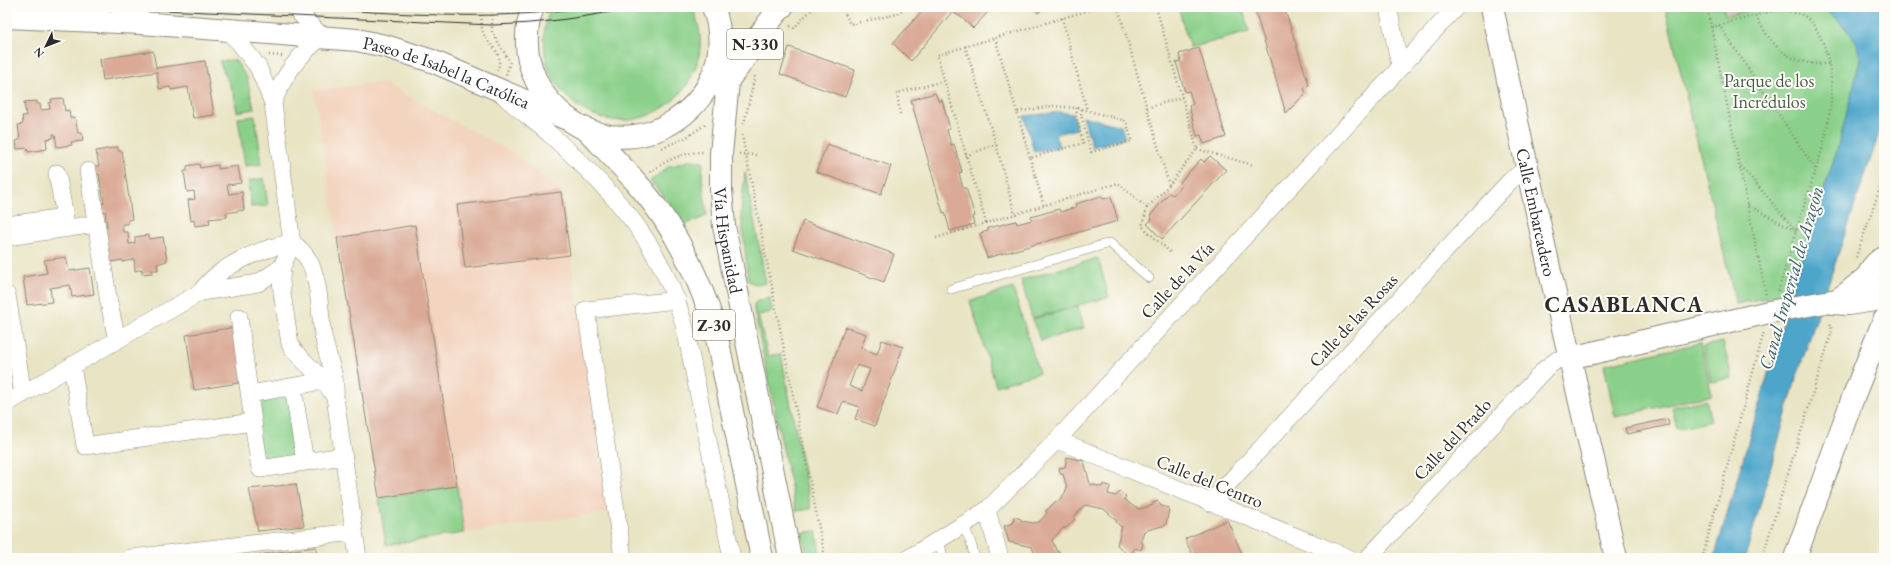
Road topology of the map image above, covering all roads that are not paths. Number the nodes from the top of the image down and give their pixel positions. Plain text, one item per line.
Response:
1 (294, 7) edge
2 (533, 7) edge
3 (713, 7) edge
4 (782, 7) edge
5 (1388, 7) edge
6 (1456, 7) edge
7 (1492, 7) edge
8 (7, 17) edge
9 (226, 30) junction
10 (322, 37) junction
11 (720, 38) junction
12 (1400, 66) junction
13 (728, 81) junction
14 (537, 84) junction
15 (498, 85) junction
16 (272, 103) junction
17 (691, 109) junction
18 (544, 110) junction
19 (567, 119) junction
20 (586, 129) junction
21 (551, 135) junction
22 (1528, 167) junction
23 (88, 171) dead end
24 (57, 173) dead end
25 (96, 224) junction
26 (7, 225) edge
27 (7, 237) edge
28 (292, 243) junction
29 (1884, 258) edge
30 (282, 267) junction
31 (1862, 269) junction
32 (1149, 278) dead end
33 (258, 283) junction
34 (951, 289) dead end
35 (201, 292) junction
36 (282, 293) junction
37 (7, 295) edge
38 (677, 300) junction
39 (1825, 302) junction
40 (1884, 306) edge
41 (239, 317) dead end
42 (117, 340) junction
43 (1570, 357) junction
44 (72, 365) junction
45 (324, 381) junction
46 (293, 387) junction
47 (23, 394) junction
48 (250, 394) junction
49 (335, 397) junction
50 (7, 403) edge
51 (254, 422) junction
52 (1057, 440) junction
53 (344, 456) junction
54 (305, 462) junction
55 (1210, 503) junction
56 (987, 510) junction
57 (963, 525) junction
58 (354, 532) junction
59 (939, 539) junction
60 (919, 555) edge
61 (131, 558) edge
62 (358, 558) edge
63 (623, 558) edge
64 (732, 558) edge
65 (762, 558) edge
66 (790, 558) edge
67 (943, 558) edge
68 (975, 558) edge
69 (1000, 558) edge
70 (1349, 558) edge
71 (1368, 558) edge
72 (1616, 558) edge
73 (1795, 558) edge

1 - 10 street
2 - 14 main road
3 - 11 main road, Vía Hispanidad
4 - 13 main road, N-330
5 - 12 street
6 - 12 street, Calle de la Vía
7 - 22 main road, Calle Embarcadero
8 - 9 main road, Paseo de Isabel la Católica
9 - 10 main road, Paseo de Isabel la Católica
9 - 16 street
10 - 15 main road, Paseo de Isabel la Católica
10 - 16 street
11 - 13 main road, Vía Hispanidad / Z-30
11 - 17 main road
12 - 52 street, Calle de la Vía
13 - 17 main road
13 - 66 main road, Vía Hispanidad / Z-30
14 - 18 street
14 - 19 main road
15 - 18 main road, Paseo de Isabel la Católica
15 - 21 street
16 - 28 street
17 - 20 main road
18 - 19 main road, Paseo de Isabel la Católica
18 - 21 street
19 - 20 main road
20 - 65 main road, Vía Hispanidad / Z-30
21 - 38 street
22 - 43 main road, Calle Embarcadero
22 - 55 street, Calle de las Rosas
23 - 25 street
24 - 26 street
25 - 27 street
25 - 42 street
28 - 30 street
28 - 35 street
28 - 49 street
29 - 31 main road
30 - 33 street
30 - 36 street
31 - 39 main road
31 - 40 main road
32 - 34 lane
33 - 35 street
33 - 36 street
35 - 42 street
36 - 45 street
37 - 47 street
38 - 63 street
38 - 64 street
39 - 40 main road
39 - 43 main road
40 - 73 main road
41 - 48 street
42 - 44 street
43 - 71 street, Calle del Prado
43 - 72 main road, Calle Embarcadero
44 - 47 street
44 - 51 street
45 - 46 street
45 - 49 street
46 - 48 street
46 - 54 street
47 - 50 street
48 - 51 street
49 - 53 street
51 - 54 street
52 - 55 street, Calle del Centro
52 - 56 street, Calle de la Vía
53 - 54 street
53 - 58 street
55 - 70 street, Calle del Centro
56 - 57 street, Calle de la Vía
56 - 69 street
57 - 59 street, Calle de la Vía
57 - 68 lane
58 - 61 street
58 - 62 street
59 - 60 street, Calle de la Vía
59 - 67 lane

